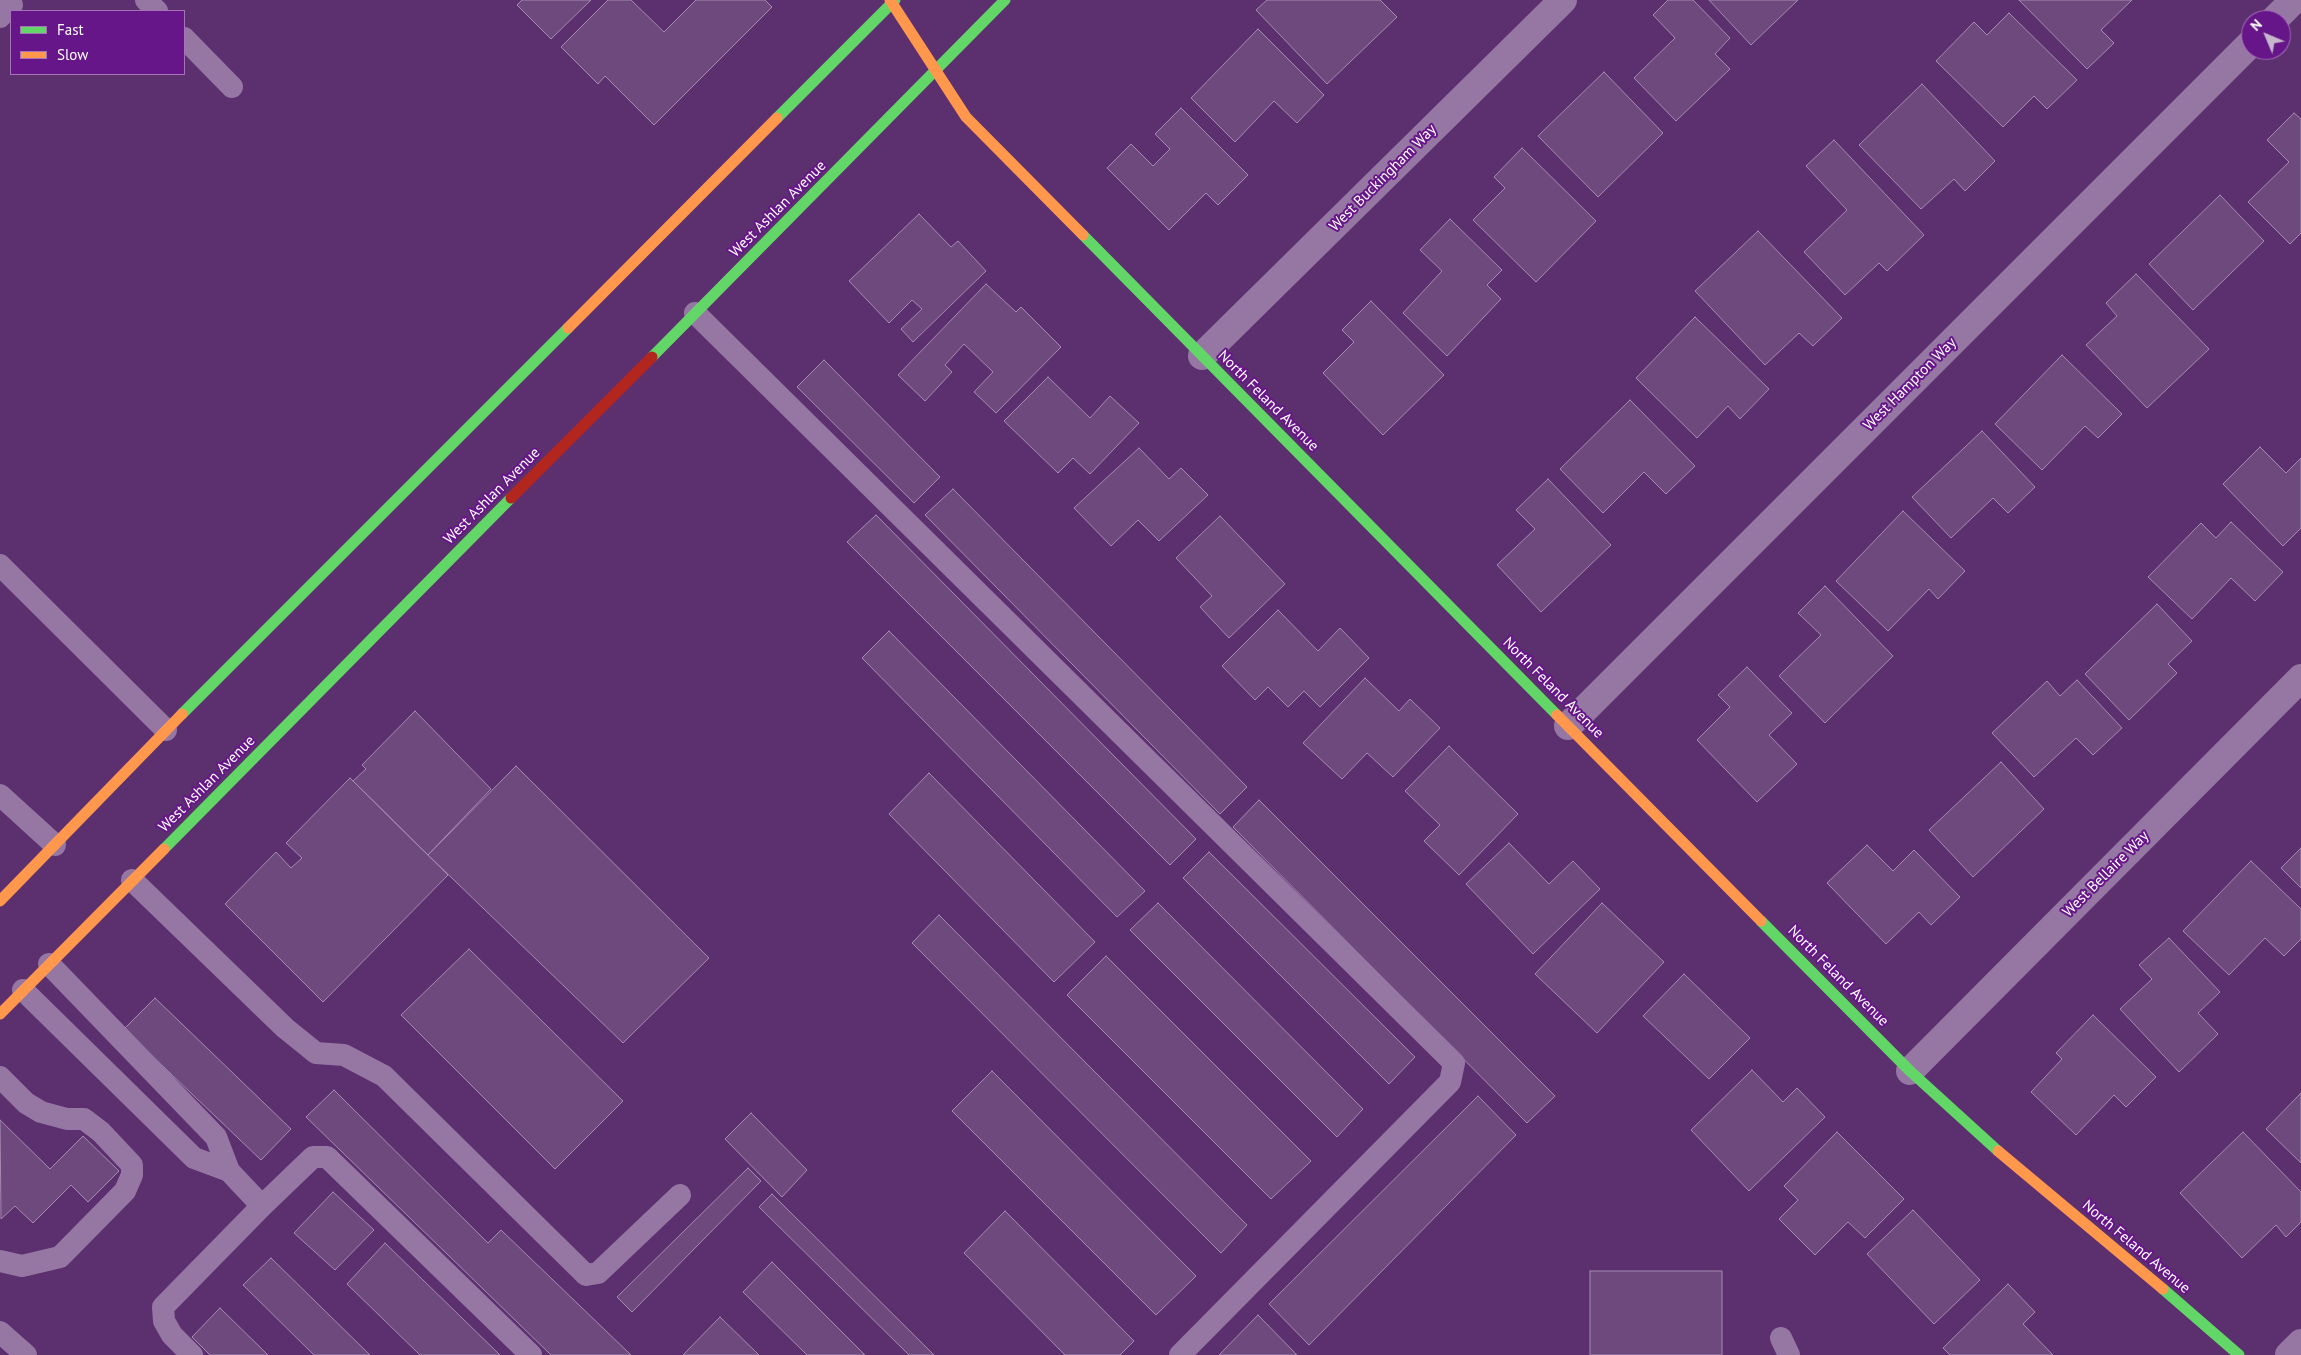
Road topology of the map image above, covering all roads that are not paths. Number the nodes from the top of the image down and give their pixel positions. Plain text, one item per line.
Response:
1 (6, 0) edge
2 (146, 0) edge
3 (1006, 0) edge
4 (1563, 0) edge
5 (893, 1) edge
6 (156, 10) edge
7 (0, 17) edge
8 (185, 39) edge
9 (2241, 53) edge
10 (935, 72) junction
11 (232, 87) dead end
12 (695, 313) junction
13 (1202, 356) junction
14 (0, 565) edge
15 (2301, 678) edge
16 (1568, 726) junction
17 (166, 730) junction
18 (0, 795) edge
19 (55, 845) junction
20 (132, 880) junction
21 (0, 901) edge
22 (49, 964) junction
23 (23, 990) junction
24 (0, 1014) edge
25 (1910, 1071) junction
26 (0, 1077) edge
27 (229, 1171) junction
28 (680, 1195) dead end
29 (262, 1206) junction
30 (0, 1261) edge
31 (0, 1332) edge
32 (2301, 1343) edge
33 (26, 1355) edge
34 (192, 1355) edge
35 (531, 1355) edge
36 (1180, 1355) edge
37 (2239, 1355) edge
38 (2289, 1355) edge

1 - 7 lane
2 - 6 lane
3 - 10 main road, West Ashlan Avenue
4 - 13 street, West Buckingham Way
5 - 10 main road, North Feland Avenue
5 - 17 main road
8 - 11 lane
9 - 16 street, West Hampton Way
10 - 12 main road, West Ashlan Avenue
10 - 13 main road, North Feland Avenue
12 - 20 main road, West Ashlan Avenue
12 - 36 lane
13 - 16 main road, North Feland Avenue
14 - 17 lane
15 - 25 street, West Bellaire Way
16 - 25 main road, North Feland Avenue
17 - 19 main road
18 - 19 lane
19 - 21 main road
20 - 22 main road, West Ashlan Avenue
20 - 28 lane
22 - 23 main road, West Ashlan Avenue
22 - 27 lane
23 - 24 main road, West Ashlan Avenue
23 - 27 lane
25 - 37 main road, North Feland Avenue
26 - 30 lane
27 - 29 lane
29 - 34 lane
29 - 35 lane
31 - 33 lane
32 - 38 street

